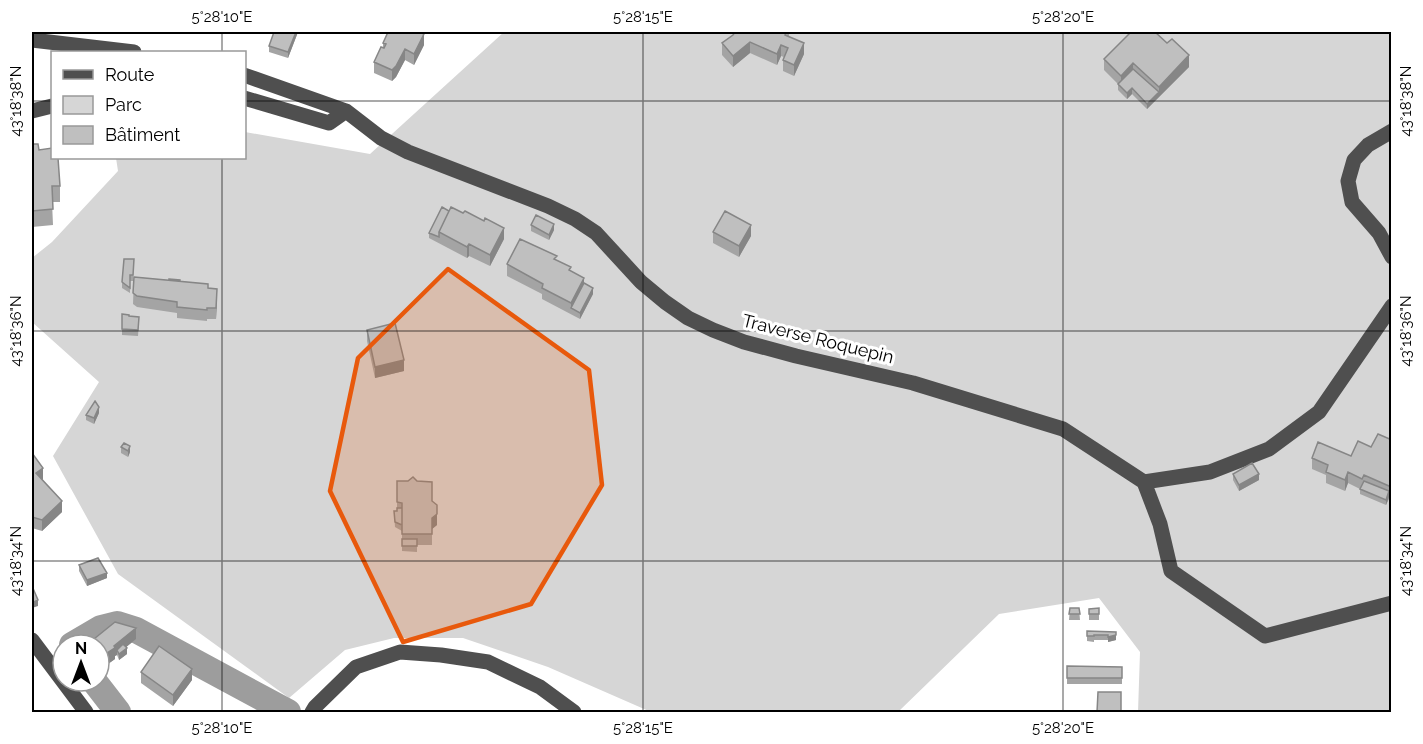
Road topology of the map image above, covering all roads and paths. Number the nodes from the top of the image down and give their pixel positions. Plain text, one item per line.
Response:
1 (32, 40) edge
2 (126, 51) edge
3 (246, 76) edge
4 (246, 99) edge
5 (51, 106) edge
6 (32, 111) edge
7 (346, 111) junction
8 (1392, 132) edge
9 (1392, 257) edge
10 (1392, 306) edge
11 (1144, 482) junction
12 (1392, 603) edge
13 (32, 640) edge
14 (313, 710) edge
15 (86, 712) edge
16 (574, 712) edge

1 - 2 street
3 - 7 street, Traverse Roquepin
4 - 7 street
5 - 6 street
7 - 11 street, Traverse Roquepin
8 - 9 street
10 - 11 street
11 - 12 street
13 - 15 street
14 - 16 street

